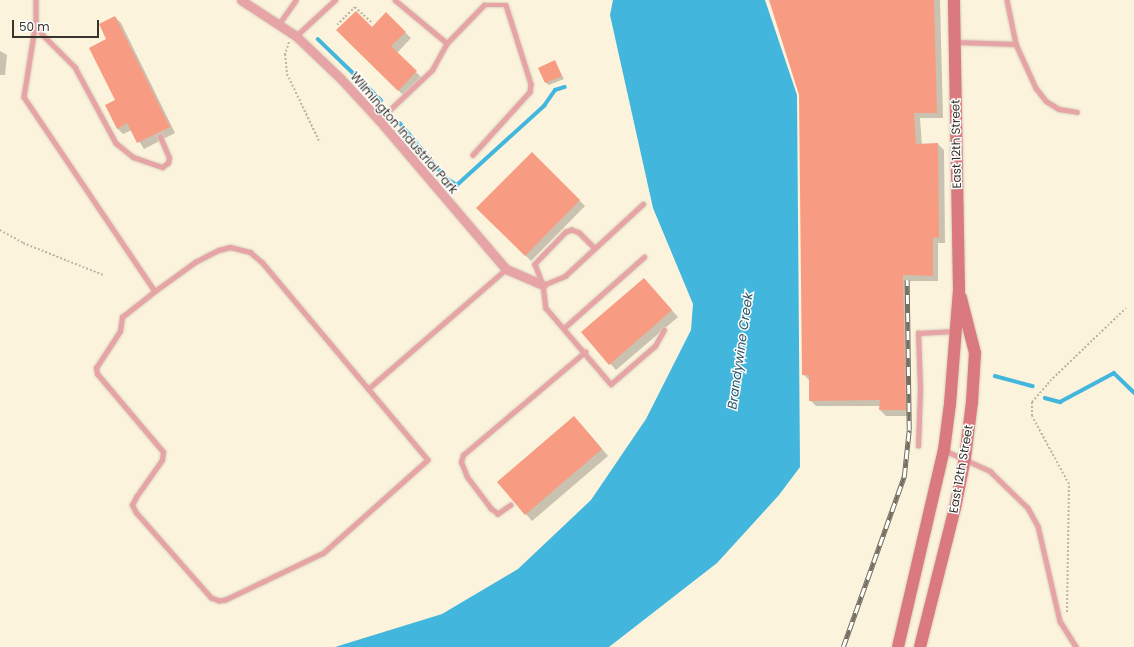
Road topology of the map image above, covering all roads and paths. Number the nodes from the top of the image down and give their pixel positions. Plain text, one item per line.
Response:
1 (36, 0) edge
2 (241, 0) edge
3 (296, 0) edge
4 (335, 0) edge
5 (395, 0) edge
6 (509, 0) edge
7 (954, 0) edge
8 (1007, 0) edge
9 (506, 5) junction
10 (36, 22) junction
11 (371, 22) dead end
12 (279, 24) junction
13 (337, 25) dead end
14 (293, 35) junction
15 (954, 42) junction
16 (447, 43) junction
17 (1016, 44) junction
18 (1077, 112) dead end
19 (379, 120) junction
20 (160, 137) dead end
21 (320, 143) dead end
22 (474, 156) dead end
23 (643, 204) dead end
24 (0, 230) edge
25 (594, 248) junction
26 (644, 257) dead end
27 (506, 269) junction
28 (103, 275) dead end
29 (542, 285) junction
30 (959, 288) junction
31 (155, 291) junction
32 (1126, 308) dead end
33 (564, 328) junction
34 (664, 330) dead end
35 (956, 331) junction
36 (585, 352) junction
37 (368, 389) junction
38 (918, 446) dead end
39 (944, 450) junction
40 (965, 458) junction
41 (511, 505) dead end
42 (1066, 633) junction
43 (898, 647) edge
44 (920, 647) edge
45 (1076, 647) edge

1 - 10 lane
2 - 12 street, Wilmington Industrial Park
3 - 12 lane
4 - 14 lane
5 - 16 lane
6 - 9 lane
7 - 15 main road, East 12th Street
8 - 17 lane
9 - 16 lane
9 - 22 lane
10 - 20 lane
10 - 31 lane
11 - 13 path
12 - 14 street, Wilmington Industrial Park
14 - 19 street, Wilmington Industrial Park
14 - 21 path
15 - 17 lane
15 - 30 main road, East 12th Street
16 - 19 lane
17 - 18 lane
19 - 27 street, Wilmington Industrial Park
23 - 25 lane
24 - 28 path
25 - 29 lane
25 - 29 lane
26 - 33 lane
27 - 29 street, Wilmington Industrial Park
27 - 37 lane
29 - 33 lane
30 - 35 main road, East 12th Street
30 - 40 main road, East 12th Street
31 - 37 lane
31 - 37 lane
32 - 42 path
33 - 36 lane
34 - 36 lane
35 - 38 lane
35 - 39 main road, East 12th Street
36 - 41 lane
39 - 40 lane
39 - 43 main road, East 12th Street
40 - 42 lane
40 - 44 main road, East 12th Street
42 - 45 lane

